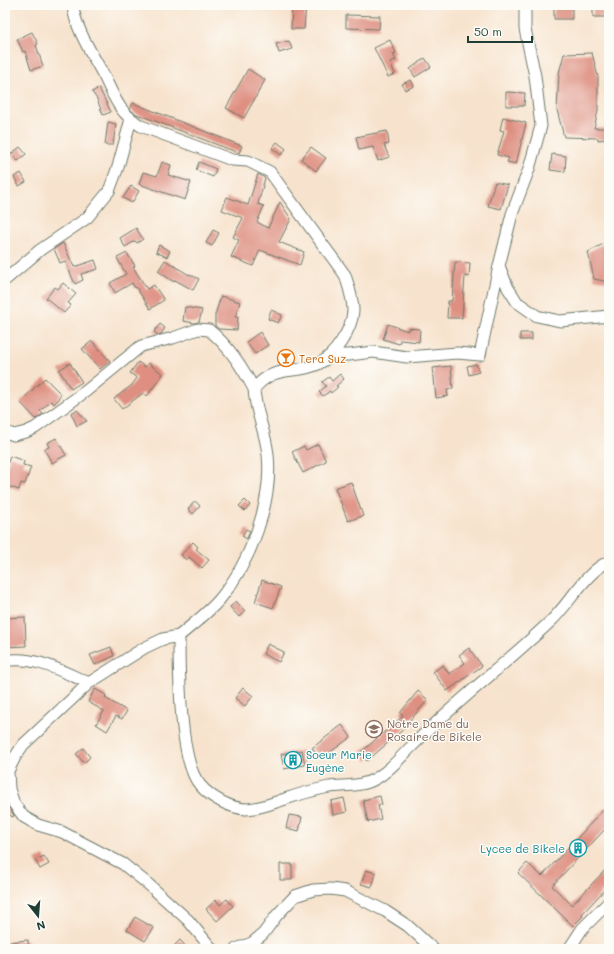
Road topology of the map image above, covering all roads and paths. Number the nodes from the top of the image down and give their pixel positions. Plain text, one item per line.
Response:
1 (73, 5) edge
2 (525, 5) edge
3 (130, 119) junction
4 (499, 266) junction
5 (5, 280) edge
6 (609, 316) edge
7 (331, 355) junction
8 (254, 389) junction
9 (5, 432) edge
10 (607, 561) edge
11 (180, 636) junction
12 (5, 661) edge
13 (89, 682) junction
14 (609, 902) edge
15 (212, 949) edge
16 (236, 949) edge
17 (433, 949) edge
18 (569, 949) edge

1 - 3 street
2 - 4 street
3 - 5 street
3 - 7 street
4 - 6 street
4 - 7 street
7 - 8 street
8 - 9 street
8 - 11 street
10 - 11 street
11 - 13 street
12 - 13 street
13 - 15 street
14 - 18 street
16 - 17 street

